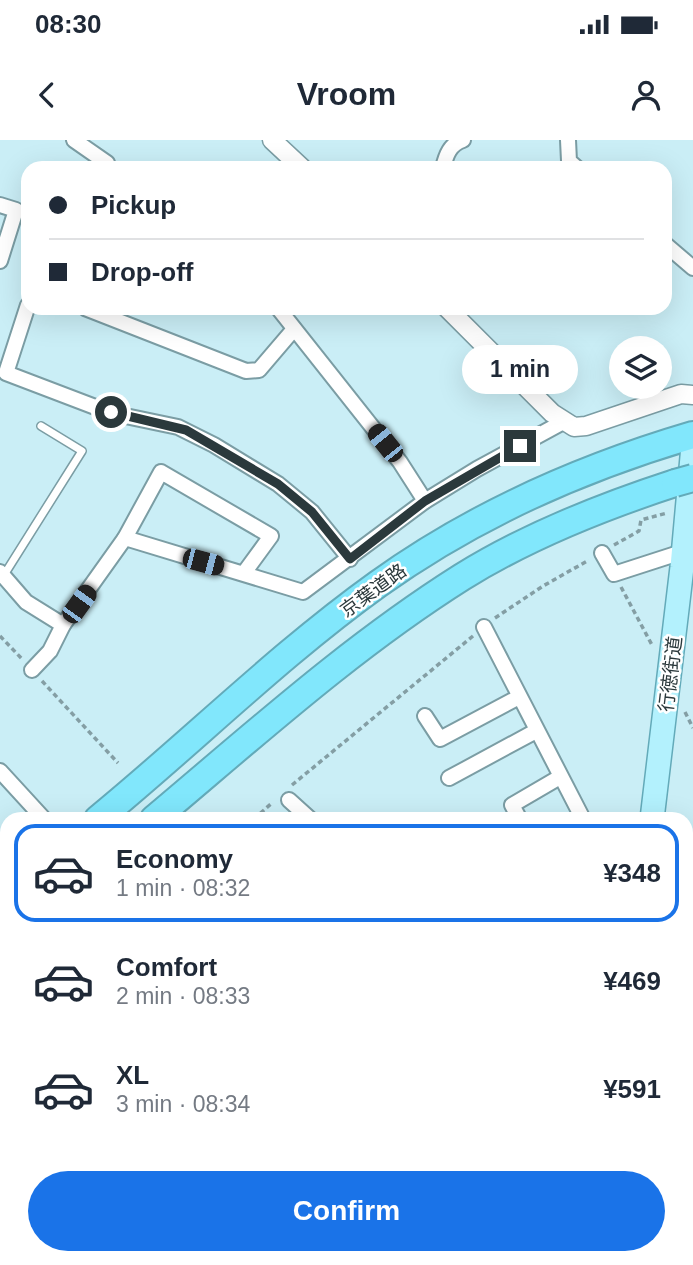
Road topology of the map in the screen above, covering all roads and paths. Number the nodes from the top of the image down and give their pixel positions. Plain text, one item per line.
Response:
1 (74, 140) edge
2 (272, 140) edge
3 (463, 140) edge
4 (568, 140) edge
5 (103, 161) edge
6 (294, 161) edge
7 (445, 161) edge
8 (569, 161) edge
9 (0, 205) edge
10 (672, 250) edge
11 (0, 261) edge
12 (693, 268) edge
13 (25, 315) edge
14 (103, 315) edge
15 (283, 315) edge
16 (454, 315) edge
17 (294, 329) junction
18 (693, 394) edge
19 (563, 422) junction
20 (41, 426) dead end
21 (689, 440) edge
22 (684, 481) edge
23 (425, 501) junction
24 (673, 511) dead end
25 (125, 538) junction
26 (602, 553) junction
27 (350, 559) junction
28 (686, 568) edge
29 (244, 573) junction
30 (2, 574) edge
31 (614, 574) junction
32 (63, 625) junction
33 (484, 627) junction
34 (0, 636) edge
35 (653, 647) dead end
36 (32, 670) junction
37 (519, 696) junction
38 (425, 716) dead end
39 (536, 731) junction
40 (118, 762) dead end
41 (0, 771) edge
42 (561, 777) junction
43 (449, 778) dead end
44 (283, 798) junction
45 (38, 812) edge
46 (106, 812) edge
47 (162, 812) edge
48 (264, 812) edge
49 (301, 812) edge
50 (516, 812) edge
51 (579, 812) edge
52 (653, 812) edge

1 - 5 street
2 - 6 street
3 - 7 street
4 - 8 street
9 - 11 street
10 - 12 street
13 - 27 street
14 - 17 street
15 - 17 street
16 - 19 street
17 - 23 street
18 - 19 street
19 - 23 street
20 - 30 lane
21 - 28 main road, 行徳街道
21 - 46 highway, 京葉道路
22 - 47 highway, 京葉道路
23 - 27 street
24 - 26 path
25 - 29 street
25 - 29 street
25 - 32 street
26 - 31 street
26 - 33 path
27 - 29 street
28 - 31 street
28 - 52 main road, 行徳街道
30 - 32 street
31 - 35 path
32 - 36 street
33 - 37 street
33 - 44 path
34 - 36 path
36 - 40 path
37 - 38 street
37 - 39 street
39 - 42 street
39 - 43 street
41 - 45 street
42 - 50 street
42 - 51 street
44 - 48 path
44 - 49 street

